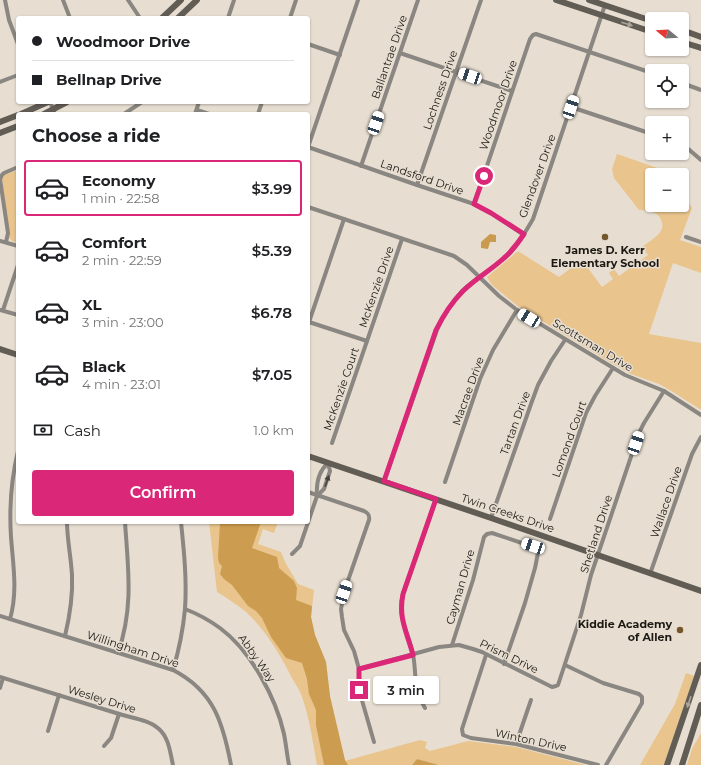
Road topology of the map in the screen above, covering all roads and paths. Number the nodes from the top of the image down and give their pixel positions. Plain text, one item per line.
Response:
1 (5, 0) edge
2 (63, 0) edge
3 (128, 0) edge
4 (181, 0) edge
5 (197, 0) edge
6 (234, 0) edge
7 (296, 0) edge
8 (358, 0) edge
9 (418, 0) edge
10 (481, 0) edge
11 (556, 0) edge
12 (589, 0) edge
13 (605, 6) junction
14 (69, 16) edge
15 (139, 16) edge
16 (164, 16) edge
17 (180, 16) edge
18 (229, 16) edge
19 (291, 16) edge
20 (602, 16) junction
21 (645, 19) edge
22 (645, 30) edge
23 (689, 33) edge
24 (701, 37) edge
25 (16, 39) edge
26 (689, 44) edge
27 (310, 45) edge
28 (701, 48) edge
29 (589, 52) junction
30 (400, 53) junction
31 (340, 55) junction
32 (645, 71) edge
33 (456, 72) junction
34 (16, 76) edge
35 (0, 82) edge
36 (689, 86) edge
37 (512, 90) junction
38 (701, 90) edge
39 (43, 104) edge
40 (46, 104) edge
41 (64, 104) edge
42 (139, 104) edge
43 (571, 107) junction
44 (25, 112) edge
45 (54, 112) edge
46 (127, 112) edge
47 (16, 116) edge
48 (0, 122) edge
49 (16, 127) edge
50 (645, 132) edge
51 (0, 133) edge
52 (310, 141) edge
53 (310, 148) edge
54 (689, 150) edge
55 (701, 160) edge
56 (361, 166) junction
57 (16, 168) edge
58 (417, 185) junction
59 (474, 204) junction
60 (310, 208) edge
61 (344, 219) junction
62 (524, 234) junction
63 (686, 237) dead end
64 (402, 239) junction
65 (0, 241) edge
66 (6, 242) junction
67 (701, 242) edge
68 (16, 245) edge
69 (16, 270) edge
70 (480, 277) junction
71 (1, 310) edge
72 (517, 310) junction
73 (16, 314) edge
74 (310, 320) edge
75 (310, 323) edge
76 (565, 340) junction
77 (367, 341) junction
78 (0, 348) edge
79 (16, 354) edge
80 (613, 368) junction
81 (664, 391) junction
82 (701, 415) edge
83 (701, 437) edge
84 (332, 443) dead end
85 (310, 457) edge
86 (16, 460) edge
87 (328, 463) junction
88 (384, 481) junction
89 (445, 482) dead end
90 (310, 493) edge
91 (317, 496) junction
92 (436, 499) junction
93 (310, 517) edge
94 (491, 518) junction
95 (550, 520) dead end
96 (67, 524) edge
97 (125, 524) edge
98 (181, 524) edge
99 (307, 524) edge
100 (292, 554) dead end
101 (598, 555) junction
102 (650, 574) junction
103 (701, 592) edge
104 (185, 609) junction
105 (0, 616) edge
106 (10, 619) junction
107 (64, 636) junction
108 (452, 646) junction
109 (118, 653) junction
110 (413, 655) junction
111 (486, 655) junction
112 (504, 664) junction
113 (701, 665) edge
114 (565, 666) junction
115 (359, 669) junction
116 (173, 670) junction
117 (2, 677) edge
118 (556, 686) joint
119 (0, 688) edge
120 (59, 695) junction
121 (531, 700) dead end
122 (701, 705) edge
123 (425, 708) dead end
124 (119, 714) junction
125 (680, 727) junction
126 (48, 731) dead end
127 (693, 731) junction
128 (374, 742) dead end
129 (516, 744) junction
130 (104, 746) dead end
131 (173, 765) edge
132 (231, 765) edge
133 (289, 765) edge
134 (598, 765) edge
135 (606, 765) edge
136 (667, 765) edge
137 (682, 765) edge

1 - 25 street
2 - 14 street
3 - 15 street
4 - 16 main road
5 - 17 main road
6 - 18 street
7 - 19 street
8 - 31 street
9 - 30 street, Ballantrae Drive
10 - 33 street, Lochness Drive
11 - 20 main road
12 - 13 main road
13 - 20 street, Glendover Drive
13 - 21 main road
20 -> 22 main road
20 - 29 street, Glendover Drive
23 - 24 main road
26 - 28 main road
27 - 31 street
29 - 32 street
29 - 37 street, Woodmoor Drive
29 - 43 street, Glendover Drive
30 - 33 street
30 - 56 street, Ballantrae Drive
31 - 52 street
33 - 37 street
33 - 58 street, Lochness Drive
34 - 35 street
36 - 38 street
37 - 59 street, Woodmoor Drive
39 - 44 main road
40 - 45 street
41 - 45 main road
42 - 46 street
43 - 50 street
43 - 62 street, Glendover Drive
47 - 48 main road
49 - 51 main road
53 - 56 street, Landsford Drive
54 - 55 street
56 - 58 street, Landsford Drive
57 - 66 street
58 - 59 street, Landsford Drive
59 - 62 street, Landsford Drive
60 - 61 street, Scottsman Drive
61 - 64 street, Scottsman Drive
61 - 74 street
62 - 70 street, Glendover Drive
63 - 67 street
64 - 70 street, Scottsman Drive
64 - 77 street, McKenzie Drive
65 - 66 street
66 - 68 street
69 - 71 street
70 - 72 street, Scottsman Drive
70 - 88 street, Glendover Drive
71 - 73 street
72 - 76 street, Scottsman Drive
72 - 89 street, Macrae Drive
75 - 77 street
76 - 80 street, Scottsman Drive
76 - 94 street, Tartan Drive
77 - 84 street, McKenzie Court
78 - 79 main road
80 - 81 street, Scottsman Drive
80 - 95 street, Lomond Court
81 - 82 street, Scottsman Drive
81 - 101 street, Shetland Drive
83 - 102 street, Wallace Drive
85 - 87 main road, Twin Creeks Drive
86 - 106 street
87 - 88 main road, Twin Creeks Drive
87 - 91 street
91 -> 87 street
88 - 92 main road, Twin Creeks Drive
90 - 91 street
91 - 93 street
91 - 115 street
92 - 94 main road, Twin Creeks Drive
92 - 110 street
94 - 101 main road, Twin Creeks Drive
96 - 107 street
97 - 109 street
98 - 104 street
99 - 100 street
101 - 102 main road, Twin Creeks Drive
101 - 114 street, Shetland Drive
102 - 103 main road, Twin Creeks Drive
104 - 116 street
104 - 133 street, Abby Way
105 - 106 street, Willingham Drive
106 - 107 street, Willingham Drive
107 - 109 street, Willingham Drive
108 - 110 street, Prism Drive
108 - 111 street, Prism Drive
108 - 112 street, Cayman Drive
109 - 116 street, Willingham Drive
110 - 115 street, Prism Drive
110 - 123 street
111 - 112 street, Prism Drive
111 - 129 street, Winton Drive
112 - 118 street, Prism Drive
113 -> 125 main road
114 - 118 street, Shetland Drive
114 - 135 street
115 - 128 street
116 - 132 street, Willingham Drive
117 - 119 street
117 - 120 street, Wesley Drive
120 - 124 street, Wesley Drive
120 - 126 street
121 - 129 street
122 - 127 main road
124 - 130 street
124 - 131 street, Wesley Drive
125 - 127 main road
125 - 136 main road
127 - 137 main road
129 - 134 street, Winton Drive

